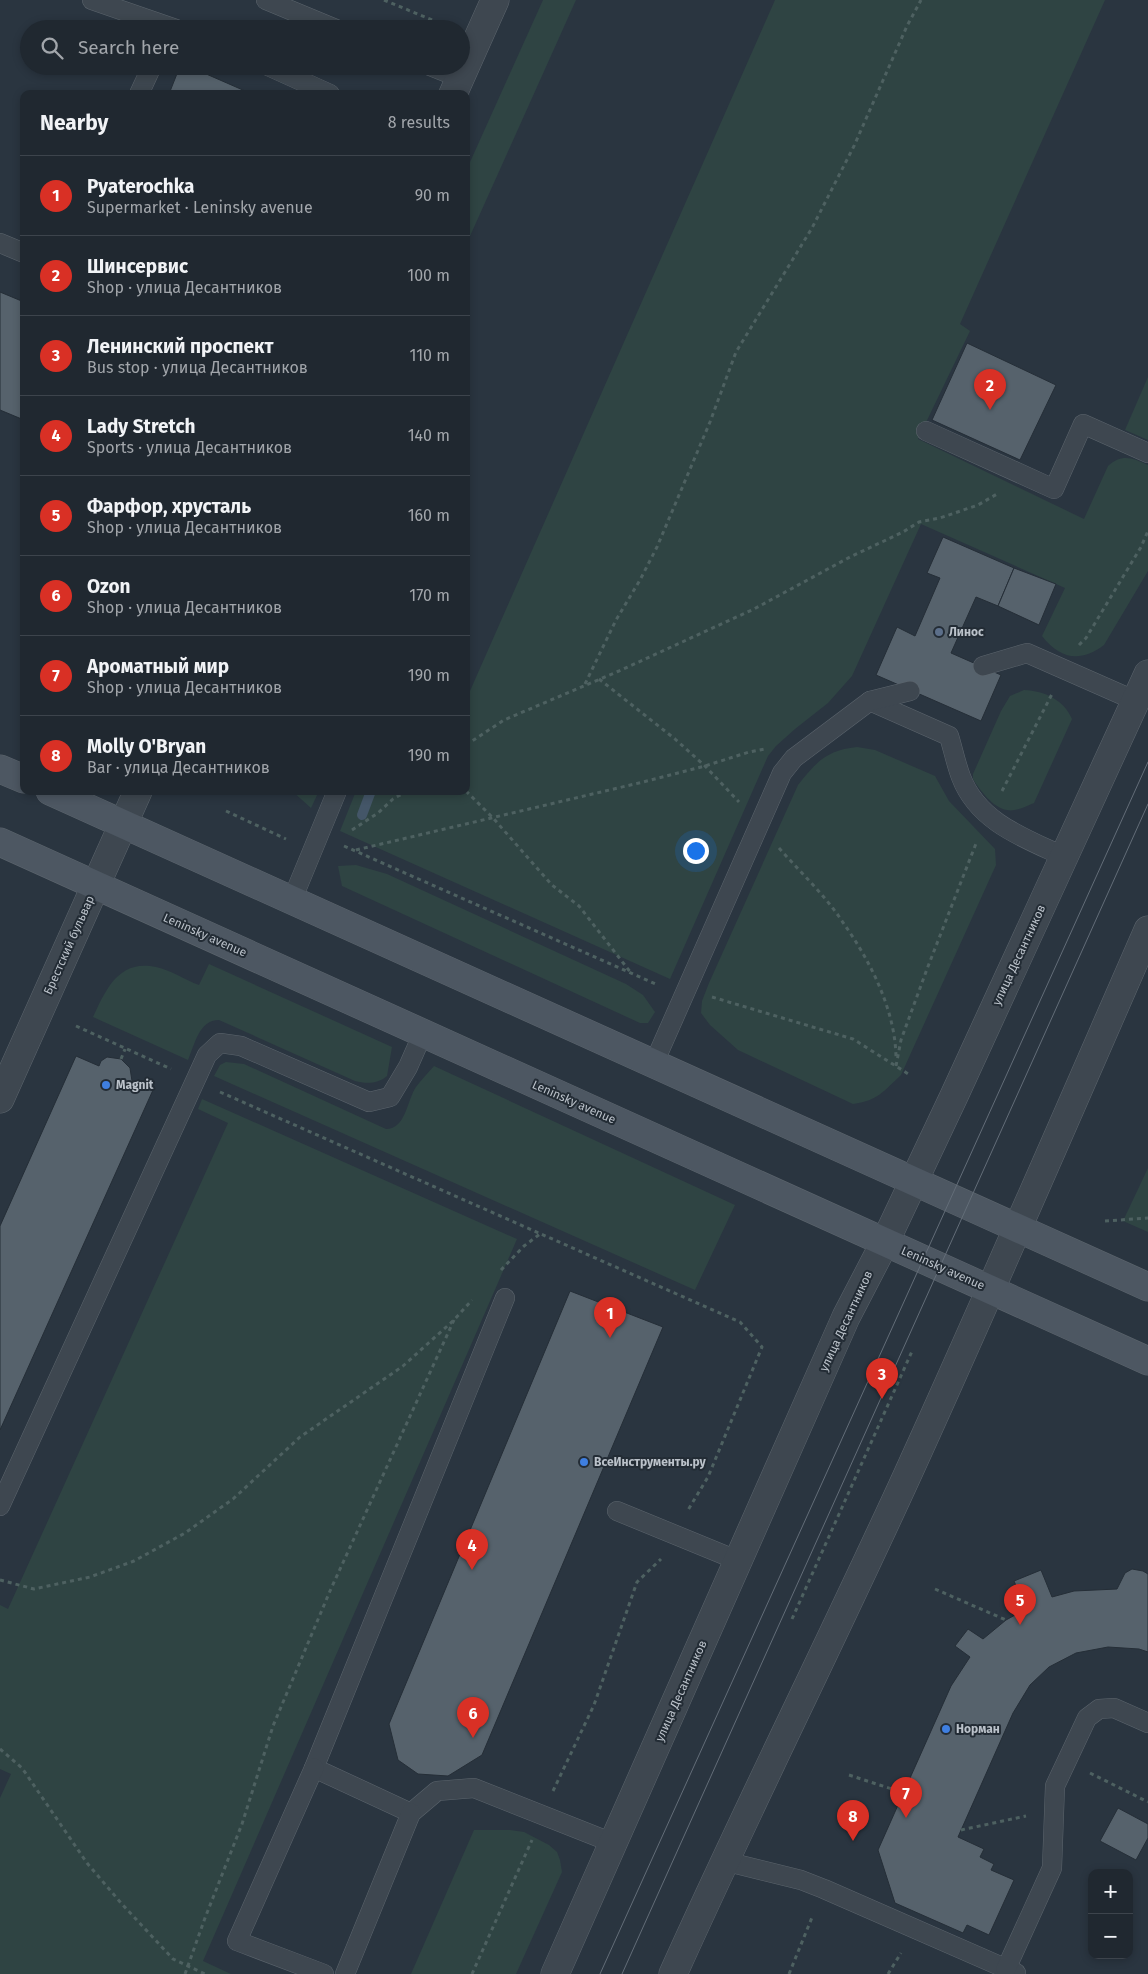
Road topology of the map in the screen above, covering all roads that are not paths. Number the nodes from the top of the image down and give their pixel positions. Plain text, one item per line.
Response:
1 (92, 0) edge
2 (266, 0) edge
3 (495, 0) edge
4 (149, 20) edge
5 (314, 20) edge
6 (470, 55) edge
7 (148, 75) edge
8 (288, 75) edge
9 (442, 75) edge
10 (456, 86) edge
11 (141, 90) edge
12 (321, 90) edge
13 (0, 243) edge
14 (20, 251) edge
15 (926, 431) dead end
16 (1148, 454) edge
17 (983, 666) dead end
18 (1148, 674) edge
19 (910, 691) dead end
20 (870, 701) junction
21 (1136, 701) junction
22 (0, 769) edge
23 (20, 777) edge
24 (59, 795) edge
25 (136, 795) edge
26 (335, 795) edge
27 (124, 824) junction
28 (0, 842) edge
29 (1065, 857) junction
30 (96, 886) junction
31 (292, 900) junction
32 (1148, 930) edge
33 (423, 1033) junction
34 (654, 1063) junction
35 (0, 1100) edge
36 (913, 1181) junction
37 (1019, 1228) junction
38 (885, 1242) junction
39 (1148, 1287) edge
40 (990, 1290) junction
41 (505, 1298) dead end
42 (1148, 1361) edge
43 (0, 1506) edge
44 (617, 1511) dead end
45 (739, 1561) junction
46 (1148, 1723) edge
47 (314, 1768) junction
48 (411, 1813) junction
49 (613, 1842) junction
50 (724, 1861) junction
51 (1012, 1971) edge
52 (324, 1974) edge
53 (344, 1974) edge
54 (555, 1974) edge
55 (673, 1974) edge

1 - 4 lane
2 - 5 lane
3 - 6 street
7 - 11 lane
8 - 12 lane
9 - 10 lane
13 - 14 lane
15 - 16 lane
17 - 21 lane
18 - 21 street, улица Десантников
19 - 20 lane
20 - 29 lane
20 - 34 lane
21 - 29 street, улица Десантников
22 - 23 main road
24 - 27 main road
25 - 27 street, Брестский бульвар
26 - 31 lane
27 - 30 street, Брестский бульвар
27 - 31 main road
28 - 30 main road, Leninsky avenue
29 - 36 street, улица Десантников
30 - 33 main road, Leninsky avenue
30 - 35 street, Брестский бульвар
31 - 34 main road
32 - 37 street
33 - 38 main road, Leninsky avenue
33 - 43 lane
34 - 36 main road
36 - 37 main road
36 - 38 street, улица Десантников
37 - 39 main road
37 - 40 street
38 - 40 main road, Leninsky avenue
38 - 45 street, улица Десантников
40 - 42 main road, Leninsky avenue
40 - 50 street
41 - 47 lane
44 - 45 lane
45 - 49 street, улица Десантников
46 - 51 lane
47 - 48 lane
47 - 52 lane
48 - 49 lane
48 - 53 lane
49 - 54 street, улица Десантников
50 - 51 lane
50 - 55 street

